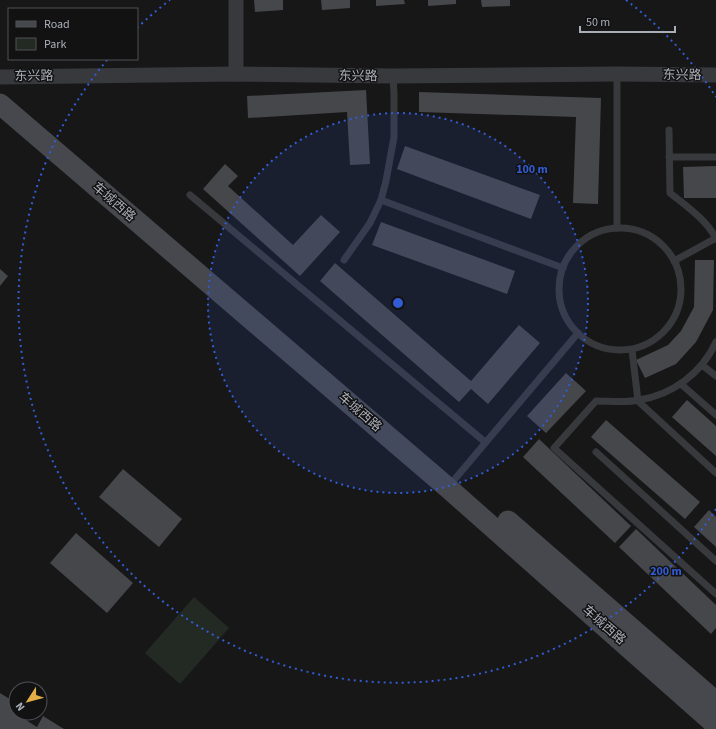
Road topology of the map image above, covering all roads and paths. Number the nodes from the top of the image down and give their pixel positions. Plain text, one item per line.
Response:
1 (236, 0) edge
2 (236, 74) junction
3 (617, 74) junction
4 (716, 75) edge
5 (393, 76) junction
6 (0, 77) edge
7 (0, 87) edge
8 (0, 104) edge
9 (669, 130) dead end
10 (669, 157) junction
11 (716, 157) edge
12 (190, 195) dead end
13 (381, 200) junction
14 (708, 227) junction
15 (716, 227) edge
16 (617, 228) junction
17 (716, 238) edge
18 (344, 260) dead end
19 (674, 261) junction
20 (563, 268) junction
21 (578, 333) junction
22 (716, 342) edge
23 (632, 350) junction
24 (702, 365) junction
25 (716, 376) edge
26 (681, 384) junction
27 (638, 401) junction
28 (716, 415) edge
29 (485, 442) junction
30 (596, 452) dead end
31 (716, 473) edge
32 (452, 482) junction
33 (716, 561) edge
34 (716, 594) edge
35 (716, 702) edge
36 (716, 725) edge

1 - 2 street
2 - 5 street, 东兴路
2 - 6 street, 东兴路
3 - 4 street, 东兴路
3 - 5 street, 东兴路
3 - 16 lane
5 - 13 lane
7 - 32 main road, 车城西路
8 - 32 main road, 车城西路
9 - 10 lane
10 - 11 lane
10 - 14 lane
12 - 29 lane
13 - 18 lane
13 - 20 lane
14 - 15 lane
14 - 17 lane
16 - 19 lane
16 - 20 lane
17 - 19 lane
19 - 23 lane
20 - 21 lane
21 - 23 lane
21 - 29 lane
22 - 24 lane
23 - 27 lane
24 - 25 lane
24 - 26 lane
26 - 27 lane
26 - 28 lane
27 - 31 lane
27 - 34 lane
29 - 32 lane
30 - 33 lane
32 - 35 main road, 车城西路
32 - 36 main road, 车城西路

